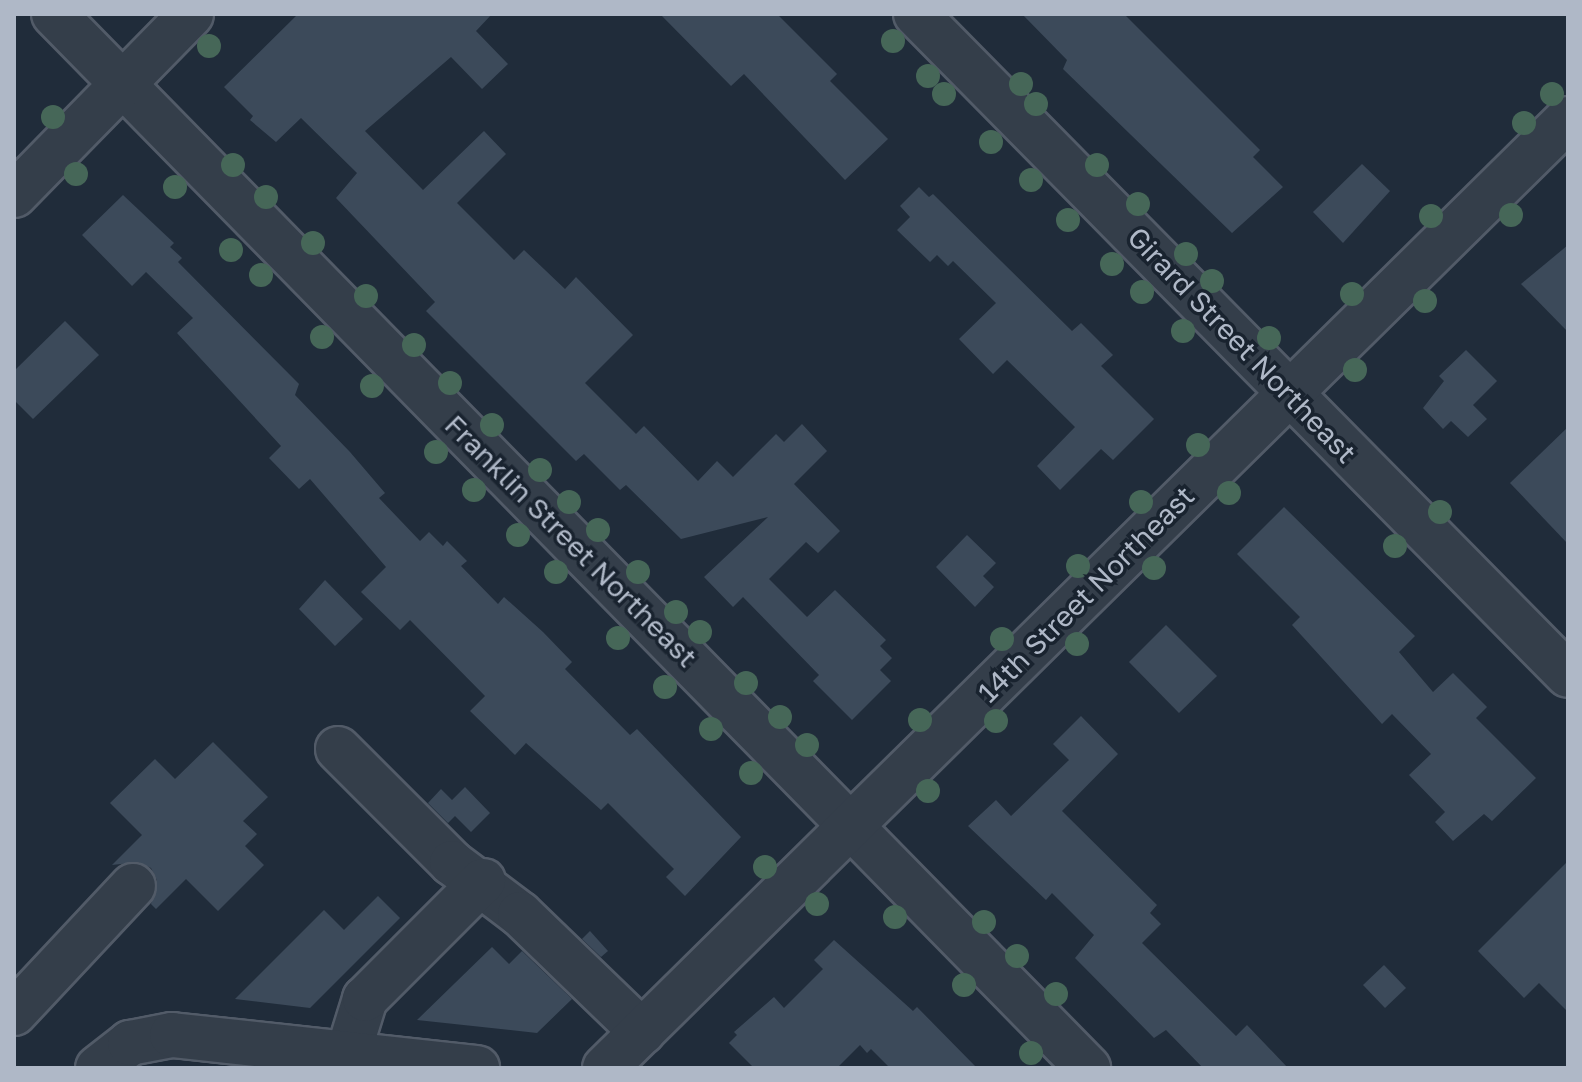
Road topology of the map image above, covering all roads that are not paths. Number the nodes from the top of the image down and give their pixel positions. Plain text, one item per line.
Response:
1 (54, 14) edge
2 (191, 14) edge
3 (916, 14) edge
4 (124, 86) junction
5 (1568, 119) edge
6 (14, 195) edge
7 (1290, 392) junction
8 (1568, 675) edge
9 (338, 749) dead end
10 (852, 826) junction
11 (483, 881) junction
12 (133, 886) dead end
13 (14, 1013) edge
14 (642, 1032) junction
15 (348, 1054) junction
16 (98, 1068) edge
17 (477, 1068) edge
18 (605, 1068) edge
19 (1088, 1068) edge

1 - 4 street, Franklin Street Northeast
2 - 4 street
3 - 7 street, Girard Street Northeast
4 - 6 street
4 - 10 street, Franklin Street Northeast
5 - 7 street, 14th Street Northeast
7 - 8 street, Girard Street Northeast
7 - 10 street, 14th Street Northeast
9 - 11 street
10 - 14 street, 14th Street Northeast
10 - 19 street, Franklin Street Northeast
11 - 14 street
11 - 15 street
12 - 13 street
14 - 18 street, 14th Street Northeast
15 - 16 street
15 - 17 street

